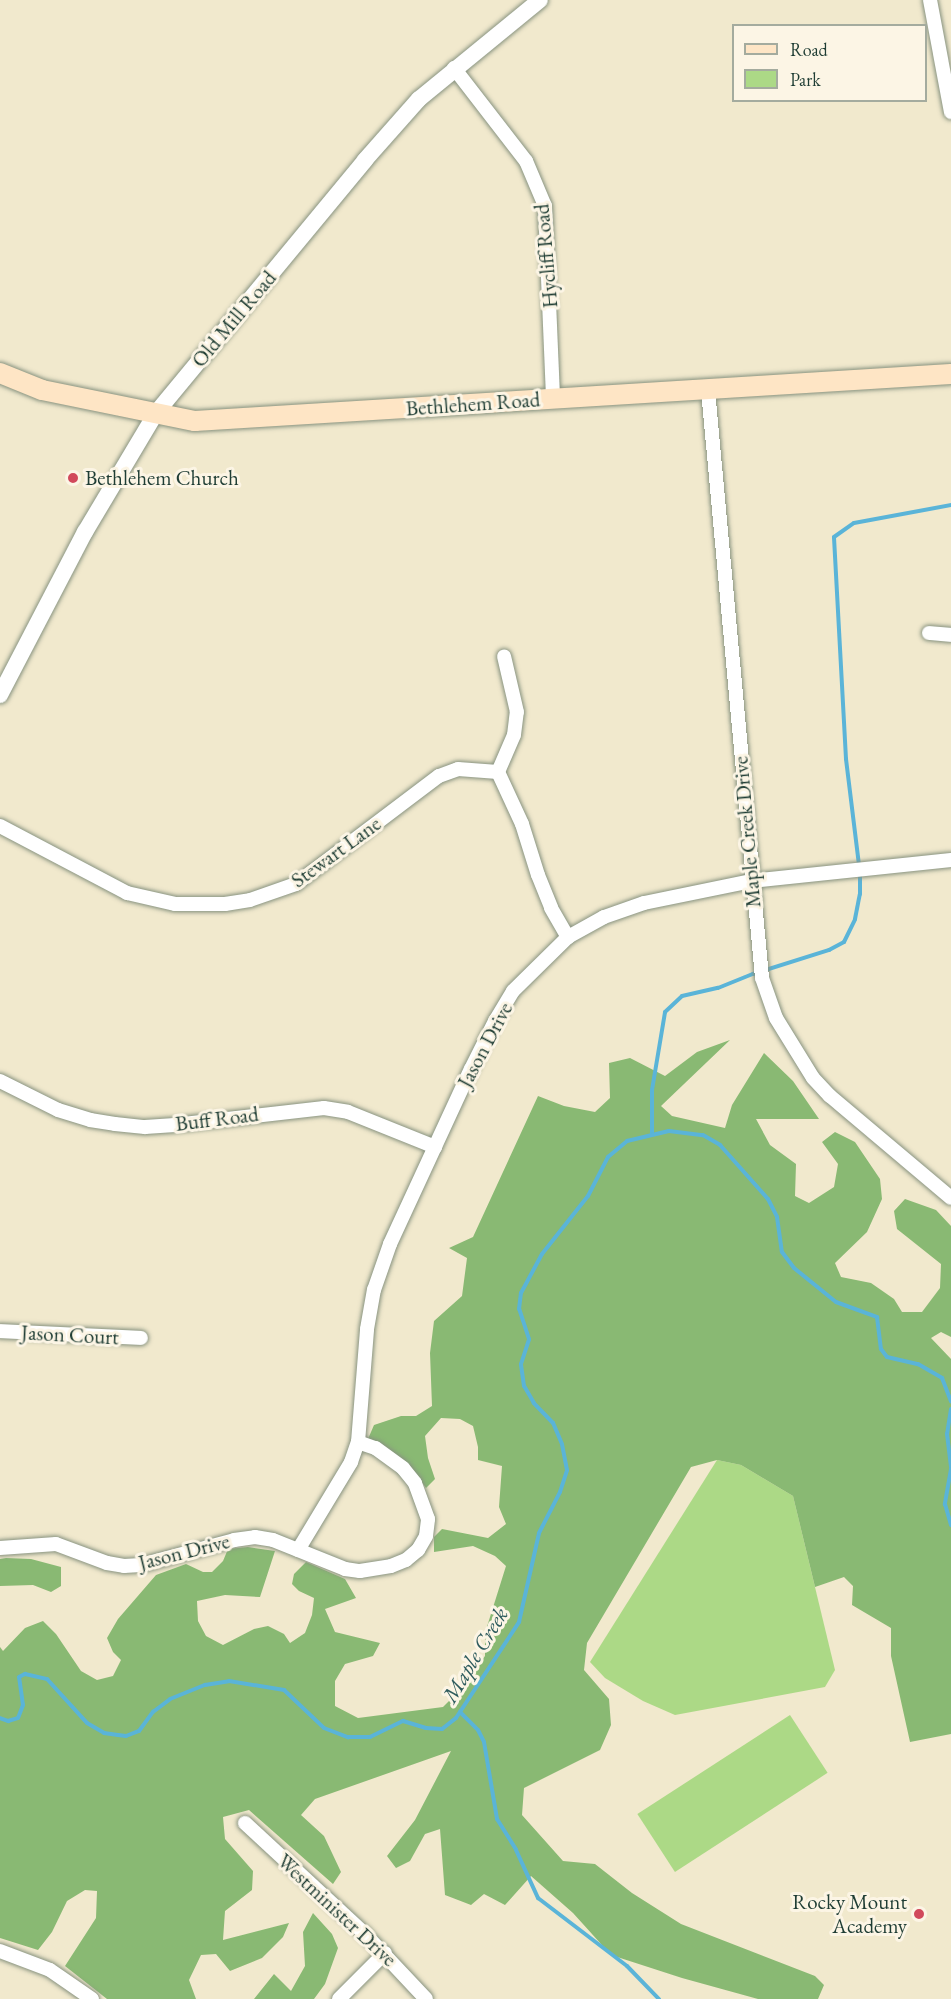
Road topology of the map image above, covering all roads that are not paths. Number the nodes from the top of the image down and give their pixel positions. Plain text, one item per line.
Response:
1 (540, 0) edge
2 (930, 0) edge
3 (454, 68) junction
4 (951, 112) edge
5 (0, 373) edge
6 (951, 374) edge
7 (708, 390) junction
8 (554, 399) junction
9 (156, 413) junction
10 (929, 633) dead end
11 (951, 635) edge
12 (504, 656) dead end
13 (0, 695) edge
14 (498, 772) junction
15 (0, 826) edge
16 (951, 860) edge
17 (752, 881) junction
18 (568, 937) junction
19 (0, 1081) edge
20 (435, 1147) junction
21 (951, 1198) edge
22 (0, 1331) edge
23 (141, 1338) dead end
24 (358, 1442) junction
25 (0, 1548) edge
26 (298, 1550) junction
27 (245, 1823) dead end
28 (0, 1951) edge
29 (385, 1953) junction
30 (92, 1999) edge
31 (339, 1999) edge
32 (426, 1999) edge

1 - 3 street, Old Mill Road
2 - 4 street
3 - 8 street, Hycliff Road
3 - 9 street, Old Mill Road
5 - 9 main road, Bethlehem Road
6 - 7 main road, Bethlehem Road
7 - 8 main road, Bethlehem Road
7 - 17 street, Maple Creek Drive
8 - 9 main road, Bethlehem Road
9 - 13 street, Old Mill Road
10 - 11 street
12 - 14 street
14 - 15 street, Stewart Lane
14 - 18 street
16 - 17 street, Jason Drive
17 - 18 street, Jason Drive
17 - 21 street, Maple Creek Drive
18 - 20 street, Jason Drive
19 - 20 street, Buff Road
20 - 24 street, Jason Drive
22 - 23 street, Jason Court
24 - 26 street, Jason Drive
24 - 26 street, Jason Drive
25 - 26 street, Jason Drive
27 - 29 street, Westminister Drive
28 - 30 street
29 - 31 street
29 - 32 street, Westminister Drive

